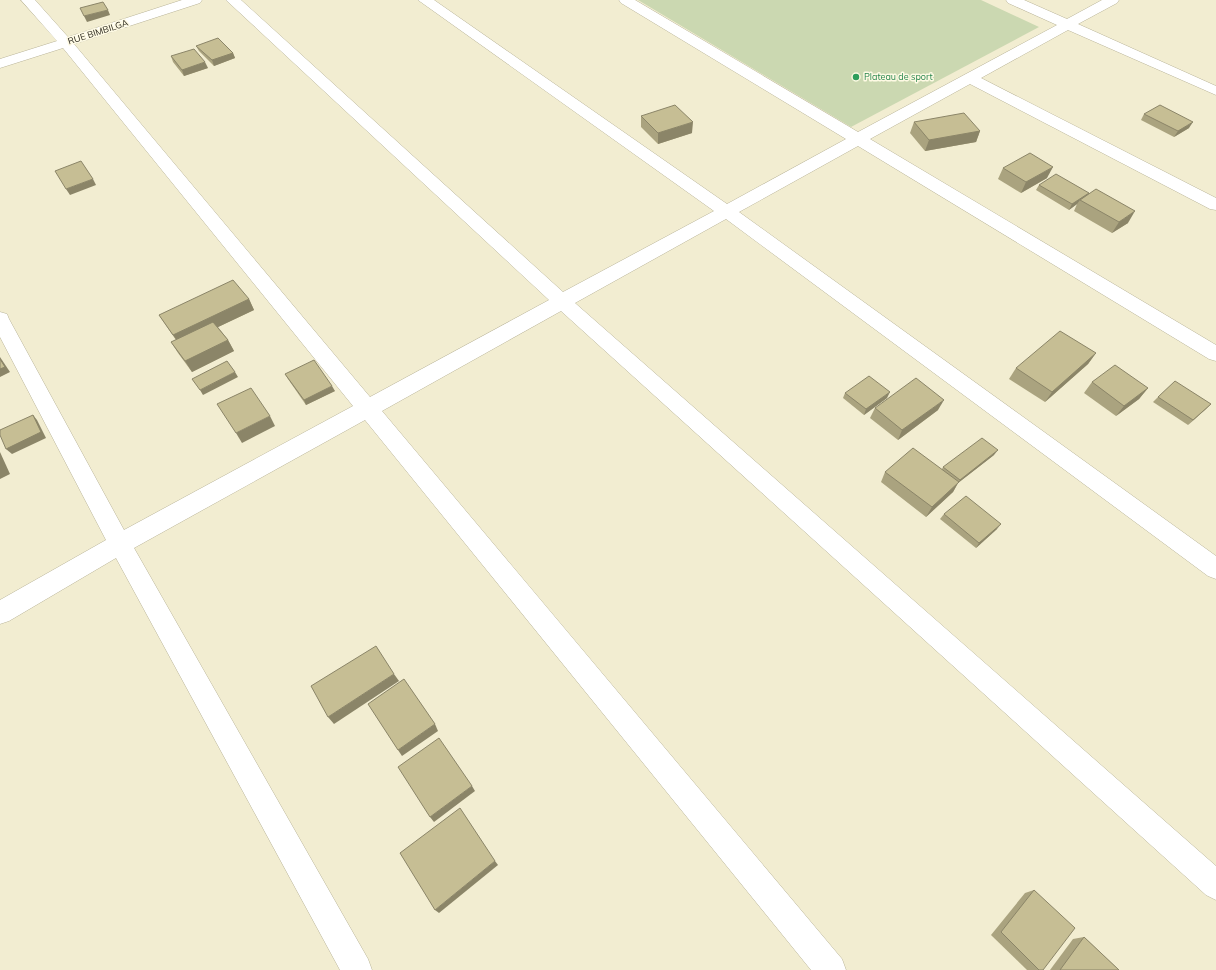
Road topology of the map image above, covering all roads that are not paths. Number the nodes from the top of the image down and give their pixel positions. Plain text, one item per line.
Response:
1 (28, 0) edge
2 (195, 0) edge
3 (233, 0) edge
4 (425, 0) edge
5 (626, 0) edge
6 (1013, 0) edge
7 (1112, 0) edge
8 (1067, 25) junction
9 (65, 42) junction
10 (0, 64) edge
11 (969, 78) junction
12 (1216, 91) edge
13 (857, 139) junction
14 (1216, 205) edge
15 (726, 211) junction
16 (561, 301) junction
17 (0, 320) edge
18 (1216, 354) edge
19 (366, 409) junction
20 (120, 544) junction
21 (1216, 569) edge
22 (0, 613) edge
23 (1216, 885) edge
24 (357, 970) edge
25 (831, 970) edge

1 - 9 street
2 - 9 street, RUE BIMBILGA
3 - 16 street
4 - 15 street
5 - 13 street
6 - 8 street
7 - 8 street
8 - 11 street
8 - 12 street
9 - 10 street, RUE BIMBILGA
9 - 19 street
11 - 13 street
11 - 14 street
13 - 15 street
13 - 18 street
15 - 16 street
15 - 21 street
16 - 19 street
16 - 23 street
17 - 20 street
19 - 20 street
19 - 25 street
20 - 22 street
20 - 24 street

